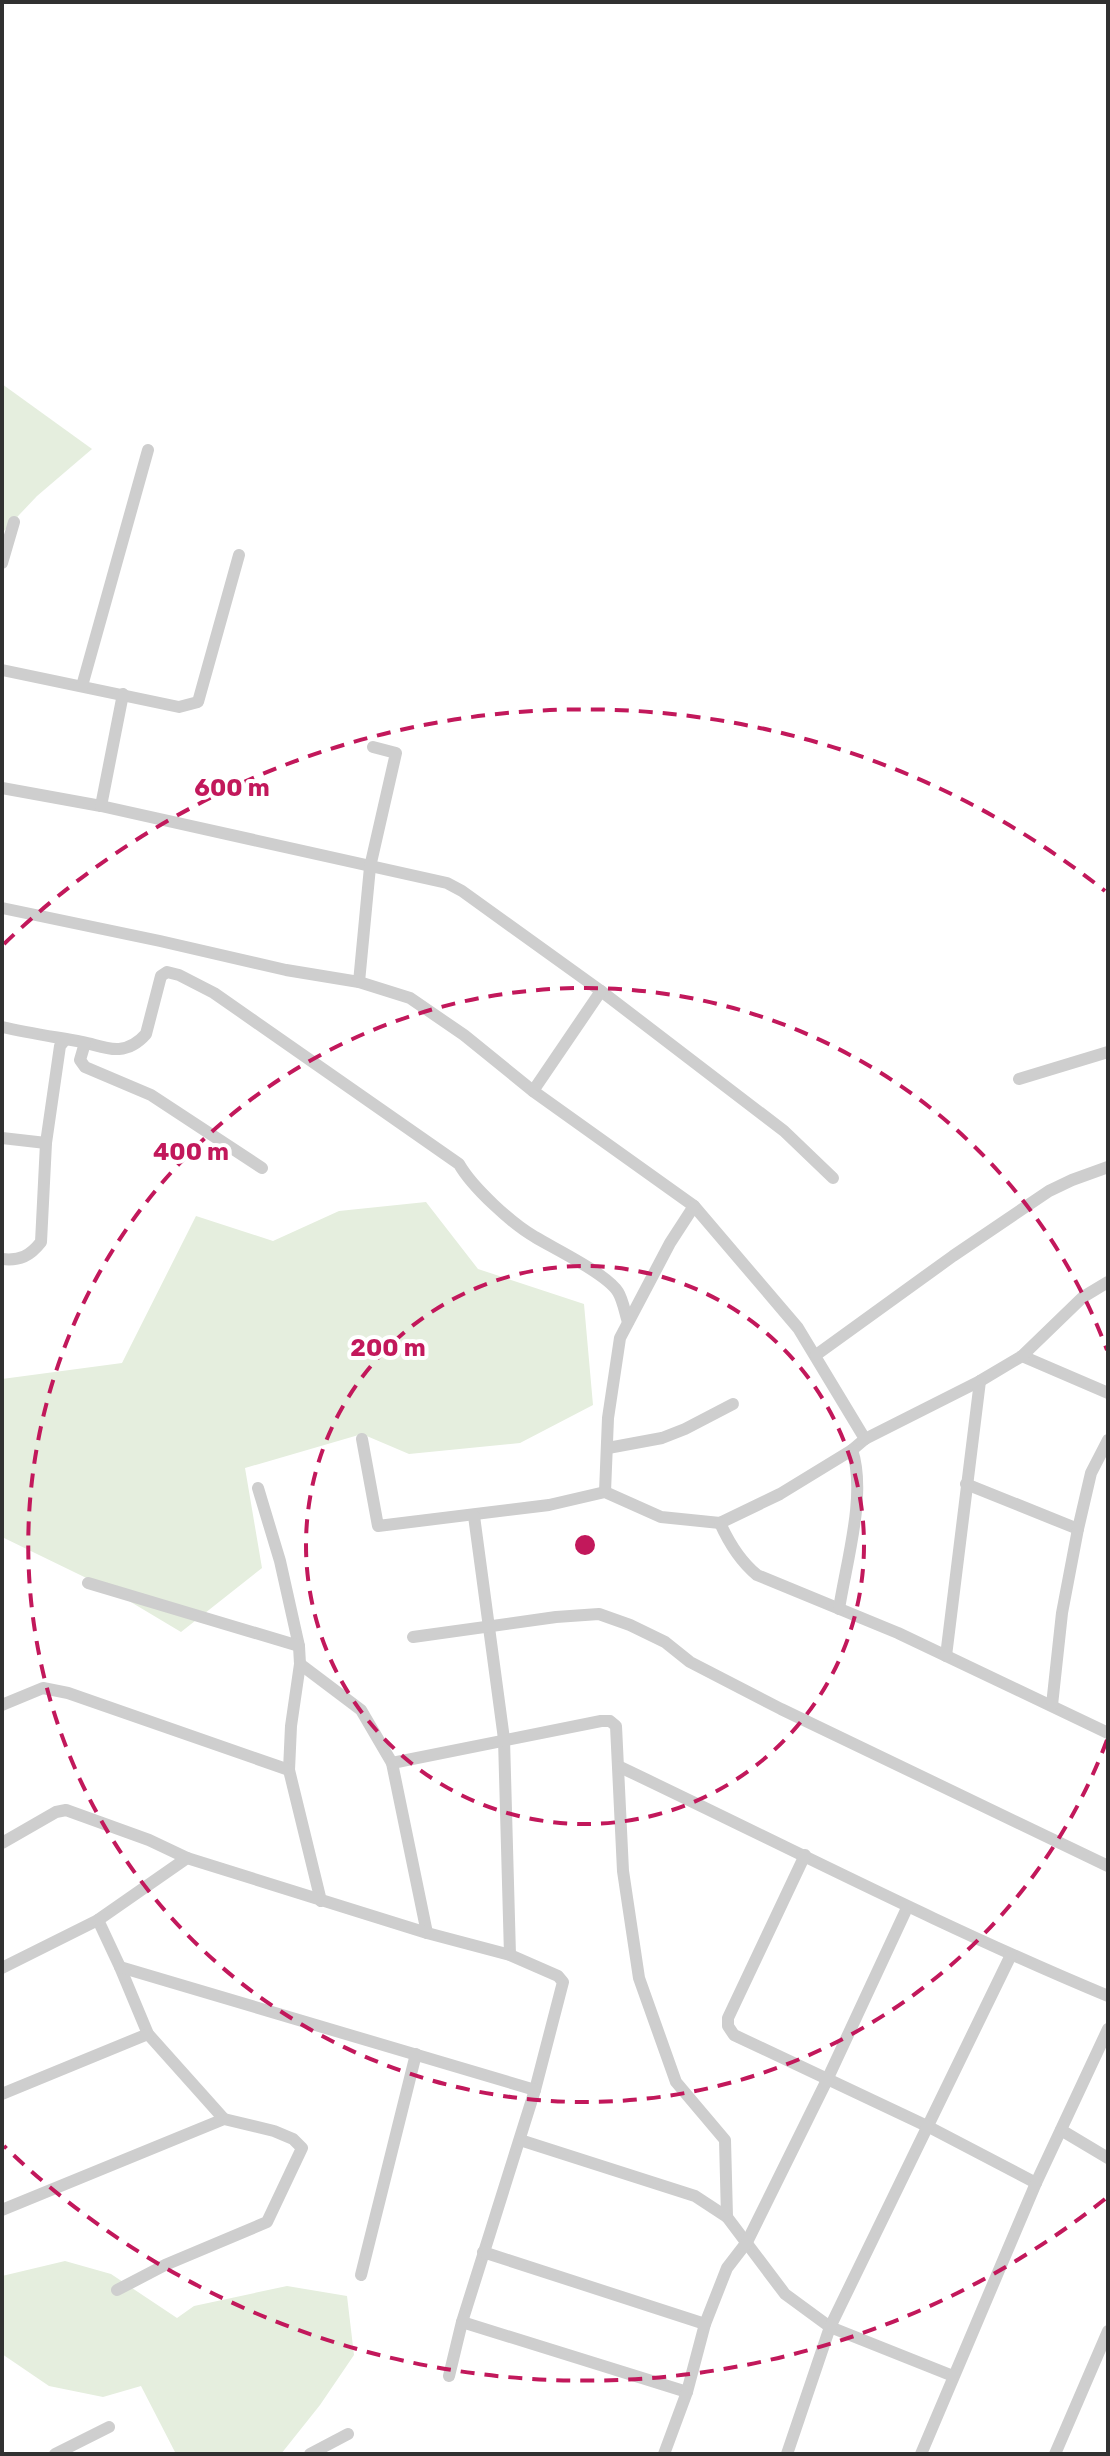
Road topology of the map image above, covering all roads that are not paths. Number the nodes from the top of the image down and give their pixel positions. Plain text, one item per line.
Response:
1 (148, 450) dead end
2 (14, 522) dead end
3 (239, 555) dead end
4 (2, 563) edge
5 (2, 670) edge
6 (82, 686) junction
7 (123, 694) junction
8 (373, 747) dead end
9 (2, 788) edge
10 (101, 806) junction
11 (370, 867) junction
12 (2, 908) edge
13 (359, 982) junction
14 (601, 991) junction
15 (2, 1027) edge
16 (65, 1040) junction
17 (85, 1043) junction
18 (1108, 1052) edge
19 (1019, 1079) dead end
20 (533, 1091) junction
21 (2, 1138) edge
22 (46, 1143) junction
23 (1108, 1167) edge
24 (262, 1168) dead end
25 (833, 1178) dead end
26 (694, 1206) junction
27 (2, 1259) edge
28 (1108, 1282) edge
29 (628, 1322) junction
30 (816, 1355) junction
31 (1022, 1356) junction
32 (980, 1381) junction
33 (1108, 1393) edge
34 (733, 1404) dead end
35 (362, 1439) dead end
36 (865, 1439) junction
37 (1108, 1440) edge
38 (608, 1448) junction
39 (852, 1450) junction
40 (966, 1484) junction
41 (258, 1488) dead end
42 (605, 1492) junction
43 (474, 1516) junction
44 (720, 1523) junction
45 (1078, 1529) junction
46 (88, 1583) dead end
47 (839, 1609) junction
48 (489, 1627) junction
49 (413, 1637) dead end
50 (299, 1646) junction
51 (946, 1656) junction
52 (300, 1664) junction
53 (2, 1705) edge
54 (1052, 1705) junction
55 (1108, 1733) edge
56 (504, 1739) junction
57 (392, 1763) junction
58 (620, 1767) junction
59 (289, 1770) junction
60 (2, 1843) edge
61 (805, 1855) junction
62 (187, 1858) junction
63 (1108, 1866) edge
64 (321, 1901) junction
65 (907, 1908) junction
66 (98, 1920) junction
67 (427, 1933) junction
68 (510, 1955) junction
69 (1011, 1955) junction
70 (120, 1967) junction
71 (2, 1968) edge
72 (1108, 1996) edge
73 (1108, 2029) edge
74 (148, 2034) junction
75 (416, 2054) junction
76 (1102, 2059) edge
77 (827, 2080) junction
78 (535, 2090) junction
79 (2, 2094) edge
80 (224, 2119) junction
81 (929, 2127) junction
82 (1061, 2130) junction
83 (520, 2140) junction
84 (1108, 2158) edge
85 (1036, 2183) junction
86 (2, 2210) edge
87 (727, 2217) junction
88 (747, 2242) junction
89 (483, 2252) junction
90 (361, 2275) dead end
91 (117, 2290) dead end
92 (462, 2322) junction
93 (705, 2324) junction
94 (830, 2327) junction
95 (1108, 2331) edge
96 (449, 2376) dead end
97 (953, 2376) junction
98 (687, 2392) junction
99 (109, 2427) dead end
100 (348, 2434) dead end
101 (55, 2454) edge
102 (310, 2454) edge
103 (664, 2454) edge
104 (787, 2454) edge
105 (921, 2454) edge
106 (1055, 2454) edge

1 - 6 street
2 - 4 street
3 - 7 street
5 - 6 street
6 - 7 street
7 - 10 street
8 - 11 street
9 - 10 street
10 - 11 street
11 - 13 street
11 - 14 street
12 - 13 street
13 - 20 street
14 - 20 street
14 - 25 street
15 - 16 street
16 - 17 street
16 - 22 street
17 - 24 street
17 - 29 street
18 - 19 street
20 - 26 street
21 - 22 street
22 - 27 street
23 - 30 street
26 - 29 street
26 - 30 street
28 - 31 street
29 - 38 street
30 - 36 street
31 - 32 street
31 - 33 street
32 - 36 street
32 - 40 street
34 - 38 street
35 - 43 street
36 - 39 street
37 - 45 street
38 - 42 street
39 - 44 street
39 - 47 street
40 - 45 street
40 - 51 street
41 - 50 street
42 - 43 street
42 - 44 street
43 - 48 street
44 - 47 street
45 - 54 street
46 - 50 street
47 - 51 street
48 - 49 street
48 - 56 street
48 - 63 street
50 - 52 street
51 - 54 street
52 - 57 street
52 - 59 street
53 - 59 street
54 - 55 street
56 - 57 street
56 - 58 street
56 - 68 street
57 - 67 street
58 - 61 street
58 - 87 street
59 - 64 street
60 - 62 street
61 - 65 street
61 - 77 street
62 - 64 street
62 - 66 street
64 - 67 street
65 - 69 street
65 - 77 street
66 - 70 street
66 - 71 street
67 - 68 street
68 - 78 street
69 - 72 street
69 - 81 street
70 - 74 street
70 - 75 street
73 - 76 street
74 - 79 street
74 - 80 street
75 - 78 street
75 - 90 street
76 - 82 street
77 - 81 street
77 - 88 street
78 - 83 street
80 - 86 street
80 - 91 street
81 - 85 street
81 - 94 street
82 - 84 street
82 - 85 street
83 - 87 street
83 - 89 street
85 - 97 street
87 - 88 street
88 - 93 street
88 - 94 street
89 - 92 street
89 - 93 street
92 - 96 street
92 - 98 street
93 - 98 street
94 - 97 street
94 - 104 street
95 - 106 street
97 - 105 street
98 - 103 street
99 - 101 street
100 - 102 street

